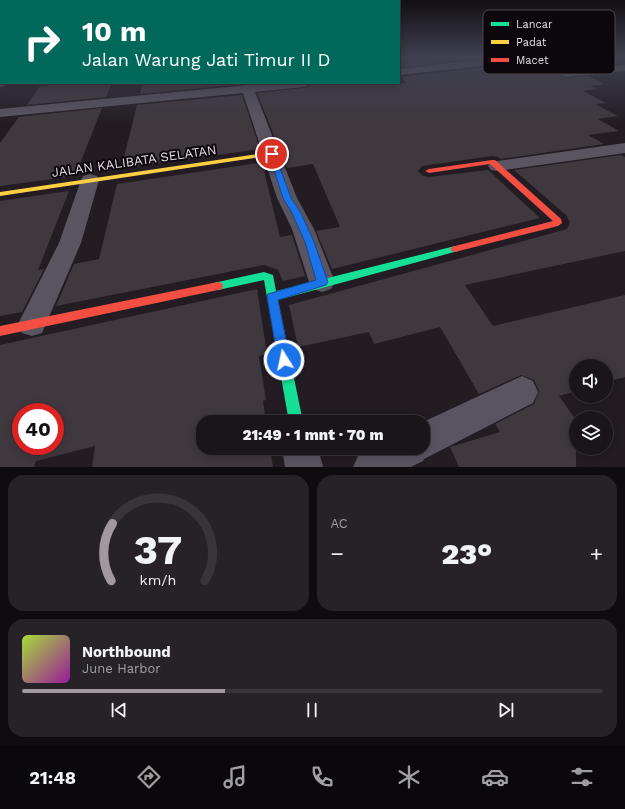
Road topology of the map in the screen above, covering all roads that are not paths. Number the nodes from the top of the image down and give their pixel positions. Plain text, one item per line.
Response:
1 (294, 84) edge
2 (248, 89) junction
3 (0, 113) edge
4 (625, 148) edge
5 (272, 154) junction
6 (495, 164) junction
7 (429, 171) dead end
8 (90, 180) junction
9 (0, 194) edge
10 (322, 282) junction
11 (272, 297) junction
12 (32, 324) junction
13 (0, 331) edge
14 (522, 392) dead end
15 (295, 415) edge
16 (430, 438) edge
17 (301, 455) edge
18 (396, 455) edge
19 (304, 467) edge
20 (372, 467) edge

1 - 2 street
2 - 3 street
2 - 5 street
4 - 6 street
5 - 8 street, JALAN KALIBATA SELATAN
5 - 10 street
6 - 7 street
6 - 10 street
8 - 9 street, JALAN KALIBATA SELATAN
8 - 12 street
10 - 11 street
11 - 12 street
11 - 15 street
12 - 13 street
14 - 16 street
17 - 19 street
18 - 20 street

